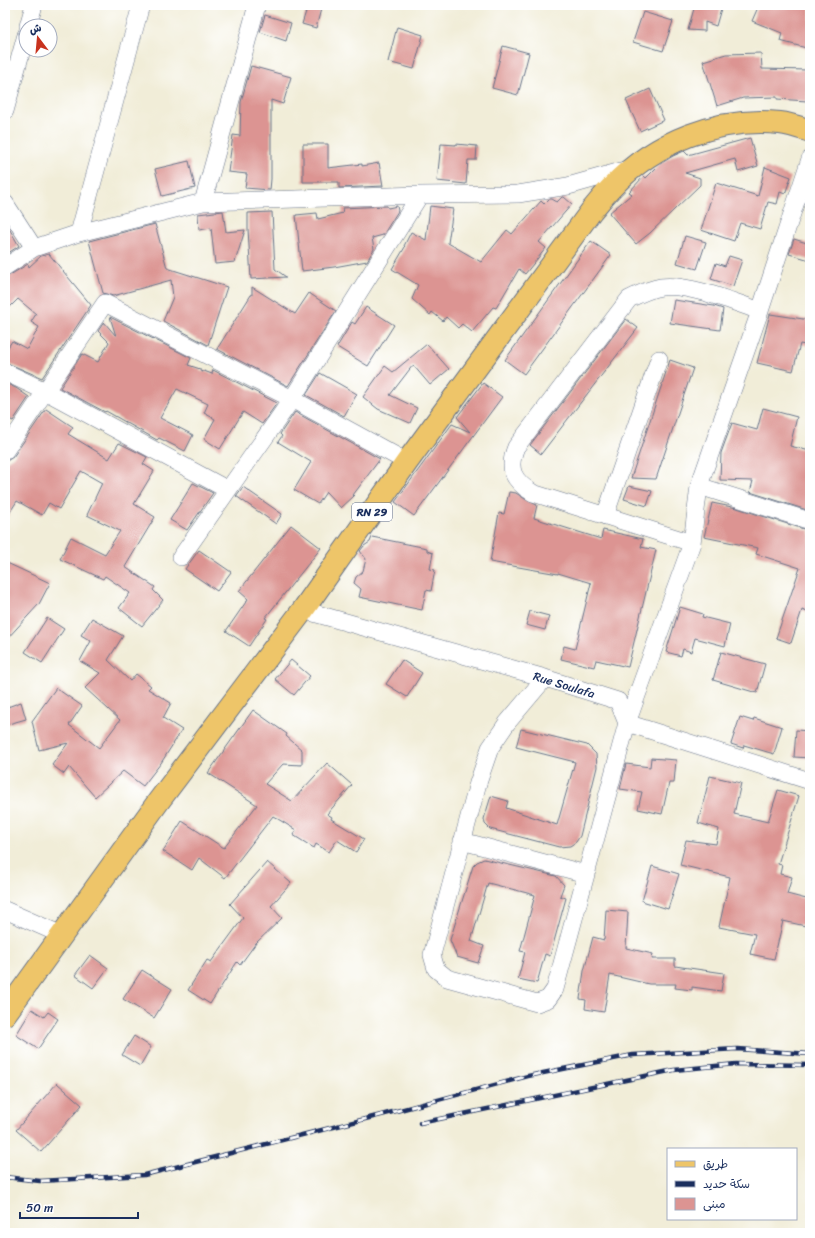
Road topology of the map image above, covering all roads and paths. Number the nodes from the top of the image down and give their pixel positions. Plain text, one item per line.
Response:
1 (34, 5) edge
2 (141, 5) edge
3 (257, 5) edge
4 (30, 18) edge
5 (20, 58) edge
6 (5, 111) edge
7 (810, 131) edge
8 (810, 159) edge
9 (632, 168) junction
10 (420, 195) junction
11 (203, 202) junction
12 (5, 203) edge
13 (79, 233) junction
14 (34, 248) junction
15 (5, 267) edge
16 (760, 311) junction
17 (659, 359) dead end
18 (5, 372) edge
19 (45, 391) junction
20 (292, 399) junction
21 (5, 451) edge
22 (407, 462) junction
23 (699, 486) junction
24 (228, 490) junction
25 (605, 516) junction
26 (810, 521) edge
27 (692, 543) junction
28 (181, 557) dead end
29 (302, 610) junction
30 (545, 678) junction
31 (627, 723) junction
32 (810, 781) edge
33 (462, 841) junction
34 (586, 874) junction
35 (5, 910) edge
36 (62, 935) junction
37 (5, 1014) edge

1 - 4 street
2 - 13 street
3 - 11 street
5 - 6 street
7 - 9 main road, RN 29
8 - 16 street
9 - 10 street
9 - 22 main road, RN 29
10 - 11 street
10 - 20 street
11 - 13 street
12 - 14 street
13 - 14 street
14 - 15 street
16 - 23 street
16 - 25 street
17 - 25 street
18 - 19 street
19 - 20 street
19 - 21 street
19 - 24 street
20 - 22 street
20 - 24 street
22 - 29 main road, RN 29
23 - 26 street
23 - 27 street
24 - 28 street
25 - 27 street
27 - 31 street
29 - 30 street, Rue Soulafa
29 - 36 main road, RN 29
30 - 31 street, Rue Soulafa
30 - 33 street
31 - 32 street
31 - 34 street
33 - 34 street
33 - 34 street
35 - 36 street
36 - 37 main road, RN 29

